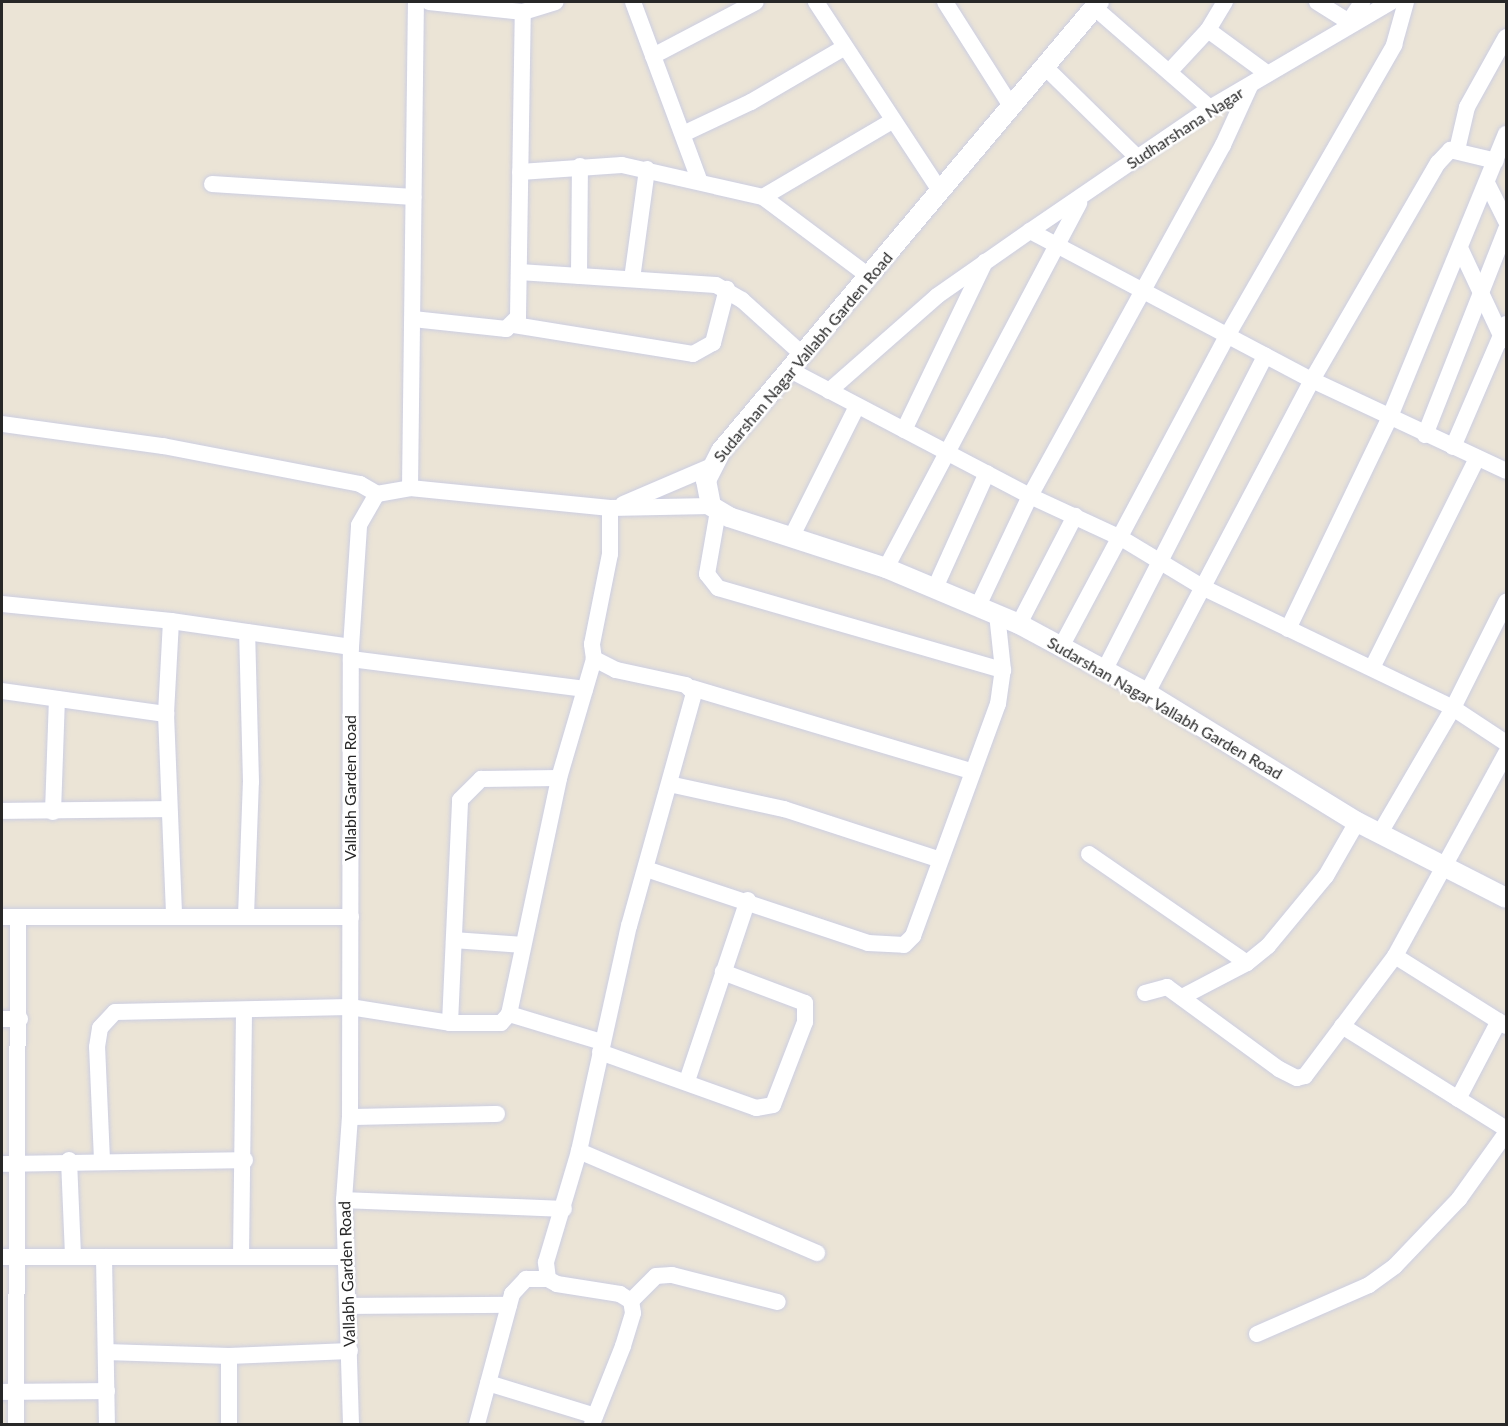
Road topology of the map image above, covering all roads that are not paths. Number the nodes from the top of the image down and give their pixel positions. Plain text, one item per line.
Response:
1 (416, 2) edge
2 (429, 2) edge
3 (556, 2) edge
4 (633, 2) edge
5 (756, 2) edge
6 (816, 2) edge
7 (1225, 2) edge
8 (1320, 2) edge
9 (1391, 2) edge
10 (1406, 2) edge
11 (948, 3) edge
12 (1097, 5) edge
13 (1364, 9) edge
14 (523, 12) junction
15 (1346, 26) junction
16 (1208, 30) junction
17 (1506, 37) edge
18 (845, 47) junction
19 (653, 56) junction
20 (1044, 66) junction
21 (1169, 72) junction
22 (1268, 74) junction
23 (1250, 86) junction
24 (1011, 106) junction
25 (1210, 108) junction
26 (892, 121) junction
27 (683, 134) junction
28 (1506, 134) edge
29 (1457, 150) junction
30 (1138, 158) junction
31 (1496, 161) junction
32 (580, 166) junction
33 (647, 169) junction
34 (520, 172) junction
35 (700, 182) junction
36 (1487, 183) junction
37 (212, 184) dead end
38 (940, 191) junction
39 (1083, 196) junction
40 (414, 197) junction
41 (763, 197) junction
42 (1506, 221) edge
43 (1506, 229) edge
44 (1030, 231) junction
45 (1053, 245) junction
46 (1460, 248) junction
47 (986, 262) junction
48 (519, 272) junction
49 (579, 276) junction
50 (870, 277) junction
51 (632, 279) junction
52 (727, 289) junction
53 (1140, 291) junction
54 (1482, 294) junction
55 (413, 319) junction
56 (514, 325) junction
57 (1227, 336) junction
58 (1505, 336) edge
59 (1265, 356) junction
60 (796, 363) junction
61 (1312, 380) junction
62 (829, 391) junction
63 (857, 406) junction
64 (1389, 418) junction
65 (2, 424) edge
66 (904, 430) junction
67 (1425, 435) junction
68 (1453, 447) junction
69 (948, 452) junction
70 (1477, 458) junction
71 (712, 466) junction
72 (1506, 471) edge
73 (987, 473) junction
74 (410, 488) junction
75 (377, 494) junction
76 (1030, 496) junction
77 (616, 506) junction
78 (714, 509) junction
79 (1075, 516) junction
80 (792, 537) junction
81 (1121, 538) junction
82 (1160, 561) junction
83 (886, 568) junction
84 (935, 588) junction
85 (1204, 588) junction
86 (1506, 602) edge
87 (2, 604) edge
88 (978, 606) junction
89 (998, 614) junction
90 (171, 621) junction
91 (1019, 624) junction
92 (1288, 629) junction
93 (247, 632) junction
94 (1061, 646) junction
95 (351, 653) junction
96 (594, 659) junction
97 (1372, 668) junction
98 (1105, 669) junction
99 (1003, 670) junction
100 (692, 688) junction
101 (585, 689) junction
102 (2, 691) edge
103 (1147, 693) junction
104 (57, 699) junction
105 (1453, 708) junction
106 (166, 714) junction
107 (1506, 743) edge
108 (1506, 753) edge
109 (974, 772) junction
110 (559, 778) junction
111 (669, 784) junction
112 (167, 809) junction
113 (2, 811) edge
114 (54, 812) junction
115 (1357, 822) junction
116 (1380, 833) junction
117 (1089, 854) dead end
118 (939, 859) junction
119 (1448, 867) junction
120 (646, 869) junction
121 (1506, 898) edge
122 (748, 900) junction
123 (174, 915) junction
124 (246, 916) junction
125 (351, 917) junction
126 (10, 918) edge
127 (454, 940) junction
128 (523, 945) junction
129 (1395, 956) junction
130 (1247, 963) junction
131 (723, 972) junction
132 (1145, 993) dead end
133 (1182, 997) junction
134 (350, 1007) junction
135 (244, 1012) junction
136 (508, 1014) junction
137 (2, 1019) edge
138 (20, 1019) junction
139 (450, 1023) junction
140 (1503, 1023) edge
141 (1342, 1026) junction
142 (601, 1047) junction
143 (687, 1081) junction
144 (1458, 1099) junction
145 (497, 1114) dead end
146 (350, 1117) junction
147 (1506, 1131) edge
148 (579, 1151) junction
149 (69, 1160) junction
150 (102, 1160) junction
151 (245, 1160) junction
152 (9, 1163) edge
153 (344, 1200) junction
154 (564, 1209) junction
155 (817, 1253) dead end
156 (9, 1257) edge
157 (73, 1257) junction
158 (104, 1257) junction
159 (241, 1257) junction
160 (346, 1257) junction
161 (547, 1270) junction
162 (631, 1301) junction
163 (778, 1302) dead end
164 (509, 1305) junction
165 (348, 1306) junction
166 (1257, 1334) dead end
167 (350, 1351) junction
168 (106, 1352) junction
169 (229, 1356) junction
170 (488, 1383) junction
171 (106, 1391) junction
172 (9, 1392) edge
173 (594, 1420) edge
174 (16, 1425) edge
175 (107, 1425) edge
176 (230, 1425) edge
177 (351, 1425) edge
178 (477, 1425) edge

1 - 40 street
2 - 14 street
3 - 14 street
4 - 19 street
5 - 19 street
6 - 18 street
7 - 16 street
8 - 15 street
9 - 13 street
10 - 57 street
11 - 24 street
12 - 20 street, Sudarshan Nagar Vallabh Garden Road
12 - 21 street
13 - 15 street, Sudharshana Nagar
14 - 34 street
15 - 22 street, Sudharshana Nagar
16 - 21 street
16 - 22 street
17 - 29 street
18 - 26 street
18 - 27 street
19 - 27 street
20 - 24 street, Sudarshan Nagar Vallabh Garden Road
20 - 30 street
21 - 25 street
22 - 23 street, Sudharshana Nagar
23 - 25 street, Sudharshana Nagar
23 - 53 street
24 - 38 street, Sudarshan Nagar Vallabh Garden Road
25 - 30 street, Sudharshana Nagar
26 - 38 street
26 - 41 street
27 - 35 street
28 - 31 street
29 - 31 street
29 - 61 street
30 - 39 street, Sudharshana Nagar
31 - 36 street
32 - 33 street
32 - 34 street
32 - 49 street
33 - 35 street
33 - 51 street
34 - 48 street
35 - 41 street
36 - 42 street
36 - 46 street
37 - 40 street
38 - 50 street, Sudarshan Nagar Vallabh Garden Road
39 - 44 street, Sudharshana Nagar
39 - 45 street
40 - 55 street
41 - 50 street
43 - 54 street
44 - 45 street
44 - 47 street, Sudharshana Nagar
45 - 53 street
45 - 69 street
46 - 54 street
46 - 64 street
47 - 62 street, Sudharshana Nagar
47 - 66 street
48 - 49 street
48 - 56 street
49 - 51 street
50 - 60 street, Sudarshan Nagar Vallabh Garden Road
51 - 52 street
52 - 56 street
52 - 60 street
53 - 57 street
53 - 76 street
54 - 58 street
54 - 67 street
55 - 56 street
55 - 74 street
57 - 59 street
57 - 81 street
58 - 68 street
59 - 61 street
59 - 82 street
60 - 62 street
60 - 71 street, Sudarshan Nagar Vallabh Garden Road
61 - 64 street
61 - 85 street
62 - 63 street
63 - 66 street
63 - 80 street
64 - 67 street
64 - 92 street
65 - 75 street
66 - 69 street
67 - 68 street
68 - 70 street
69 - 73 street
69 - 83 street
70 - 72 street
70 - 97 street
71 - 77 street
71 - 78 street, Sudarshan Nagar Vallabh Garden Road
73 - 76 street
73 - 84 street
74 - 75 street
74 - 77 street
75 - 95 street, Vallabh Garden Road
76 - 79 street
76 - 88 street
77 - 78 street
77 - 96 street
78 - 80 street, Sudarshan Nagar Vallabh Garden Road
78 - 99 street
79 - 81 street
79 - 91 street
80 - 83 street, Sudarshan Nagar Vallabh Garden Road
81 - 82 street
81 - 94 street
82 - 85 street
82 - 98 street
83 - 84 street, Sudarshan Nagar Vallabh Garden Road
84 - 88 street, Sudarshan Nagar Vallabh Garden Road
85 - 92 street
85 - 103 street
86 - 105 street
87 - 90 street
88 - 89 street, Sudarshan Nagar Vallabh Garden Road
89 - 91 street, Sudarshan Nagar Vallabh Garden Road
89 - 99 street
90 - 93 street
90 - 106 street
91 - 94 street, Sudarshan Nagar Vallabh Garden Road
92 - 97 street
93 - 95 street
93 - 124 street
94 - 98 street, Sudarshan Nagar Vallabh Garden Road
95 - 101 street
95 - 125 street, Vallabh Garden Road
96 - 100 street
96 - 101 street
97 - 105 street
98 - 103 street, Sudarshan Nagar Vallabh Garden Road
99 - 109 street
100 - 109 street
100 - 111 street
101 - 110 street
102 - 104 street
103 - 115 street, Sudarshan Nagar Vallabh Garden Road
104 - 106 street
104 - 114 street
105 - 107 street
105 - 116 street
106 - 112 street
108 - 119 street
109 - 118 street
110 - 127 street
110 - 128 street
111 - 118 street
111 - 120 street
112 - 114 street
112 - 123 street
113 - 114 street
115 - 116 street, Sudarshan Nagar Vallabh Garden Road
115 - 130 street
116 - 119 street, Sudarshan Nagar Vallabh Garden Road
117 - 130 street
118 - 122 street
119 - 121 street, Sudarshan Nagar Vallabh Garden Road
119 - 129 street
120 - 122 street
120 - 142 street
122 - 131 street
123 - 124 street
123 - 126 street
124 - 125 street
125 - 134 street, Vallabh Garden Road
126 - 138 street
127 - 128 street
127 - 139 street
128 - 136 street
129 - 140 street
129 - 141 street
130 - 133 street
131 - 143 street
131 - 143 street
132 - 133 street
133 - 141 street
134 - 135 street
134 - 139 street
134 - 146 street, Vallabh Garden Road
135 - 150 street
135 - 151 street
136 - 139 street
136 - 142 street
137 - 138 street
138 - 152 street
140 - 144 street
141 - 144 street
142 - 143 street
142 - 148 street
144 - 147 street
145 - 146 street
146 - 153 street, Vallabh Garden Road
147 - 166 street
148 - 154 street
148 - 155 street
149 - 150 street
149 - 152 street
149 - 157 street
150 - 151 street
151 - 159 street
152 - 156 street
153 - 154 street
153 - 160 street, Vallabh Garden Road
154 - 161 street
156 - 157 street
156 - 172 street
157 - 158 street
158 - 159 street
158 - 168 street
159 - 160 street
160 - 165 street, Vallabh Garden Road
161 - 162 street
161 - 164 street
162 - 163 street
162 - 173 street
164 - 165 street
164 - 170 street
165 - 167 street, Vallabh Garden Road
167 - 169 street
167 - 177 street, Vallabh Garden Road
168 - 169 street
168 - 171 street
169 - 176 street
170 - 173 street
170 - 178 street
171 - 172 street
171 - 175 street
172 - 174 street

